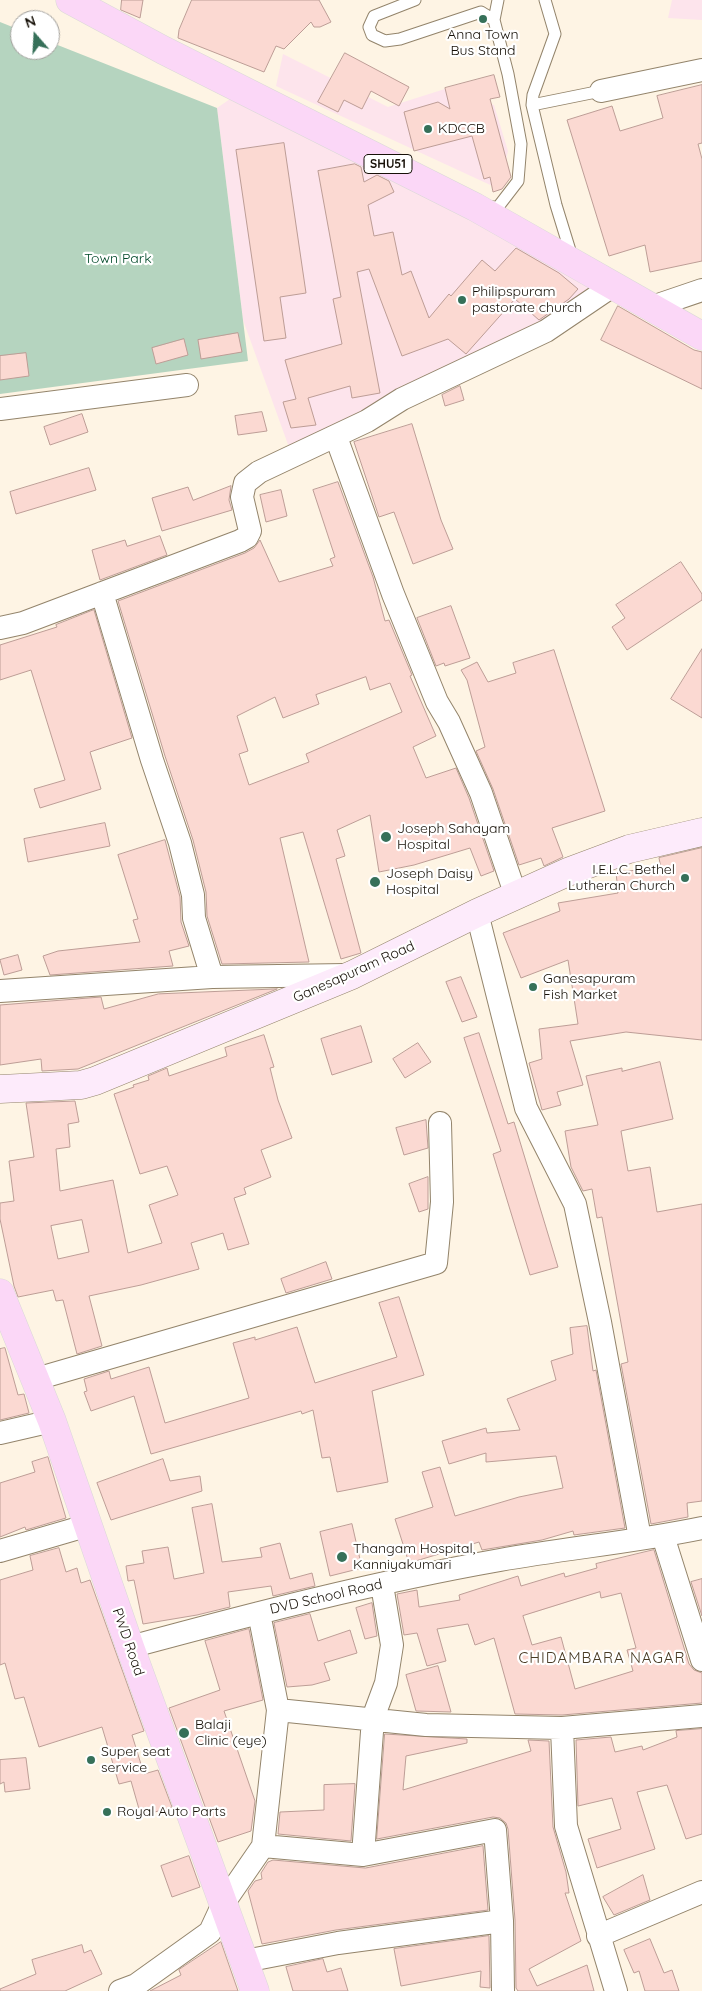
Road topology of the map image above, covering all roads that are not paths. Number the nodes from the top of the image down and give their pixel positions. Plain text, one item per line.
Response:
1 (70, 0) edge
2 (415, 0) edge
3 (498, 0) edge
4 (545, 0) edge
5 (494, 20) junction
6 (702, 70) edge
7 (601, 91) joint
8 (532, 106) junction
9 (475, 207) junction
10 (574, 262) junction
11 (614, 285) junction
12 (702, 290) edge
13 (652, 307) junction
14 (702, 336) edge
15 (187, 385) dead end
16 (0, 409) edge
17 (336, 437) junction
18 (102, 593) junction
19 (0, 628) edge
20 (702, 832) edge
21 (516, 896) junction
22 (477, 913) junction
23 (352, 975) junction
24 (212, 977) junction
25 (0, 991) edge
26 (0, 1089) edge
27 (440, 1123) dead end
28 (0, 1293) edge
29 (36, 1379) junction
30 (52, 1421) junction
31 (0, 1434) edge
32 (88, 1525) junction
33 (702, 1528) edge
34 (663, 1536) junction
35 (640, 1538) junction
36 (0, 1551) edge
37 (382, 1585) junction
38 (259, 1612) junction
39 (130, 1646) junction
40 (702, 1660) edge
41 (278, 1710) junction
42 (702, 1716) edge
43 (373, 1718) junction
44 (562, 1728) junction
45 (263, 1846) junction
46 (363, 1855) junction
47 (702, 1892) edge
48 (223, 1904) junction
49 (502, 1921) junction
50 (598, 1936) junction
51 (245, 1961) junction
52 (120, 1991) edge
53 (254, 1991) edge
54 (503, 1991) edge
55 (616, 1991) edge

1 - 9 main road, SHU51
2 - 5 lane
3 - 5 lane
4 - 8 lane
5 - 9 lane
6 - 7 street
7 - 8 lane
8 - 10 lane
9 - 10 main road, SHU51
10 - 11 main road, SHU51
11 - 13 main road, SHU51
11 - 17 street
12 - 13 street
13 - 14 main road, SHU51
15 - 16 street
17 - 18 street
17 - 21 street
18 - 19 street
18 - 24 street
20 - 21 street, Ganesapuram Road
21 - 22 street, Ganesapuram Road
22 - 23 street, Ganesapuram Road
22 - 35 street
23 - 24 street
23 - 26 street, Ganesapuram Road
24 - 25 street
27 - 29 street
28 - 29 main road, PWD Road
29 - 30 main road, PWD Road
30 - 31 street
30 - 32 main road, PWD Road
32 - 36 street
32 - 39 main road, PWD Road
33 - 34 street, DVD School Road
34 - 35 street, DVD School Road
34 - 40 street
35 - 37 street, DVD School Road
37 - 38 street, DVD School Road
37 - 43 street
38 - 39 street, DVD School Road
38 - 41 street
39 - 48 main road, PWD Road
41 - 43 street
41 - 45 street
42 - 44 street
43 - 44 street
43 - 46 street
44 - 50 street
45 - 46 street
45 - 48 street
46 - 49 street
47 - 50 street
48 - 51 main road, PWD Road
48 - 52 street
49 - 51 street
49 - 54 street
50 - 55 street
51 - 53 main road, PWD Road

